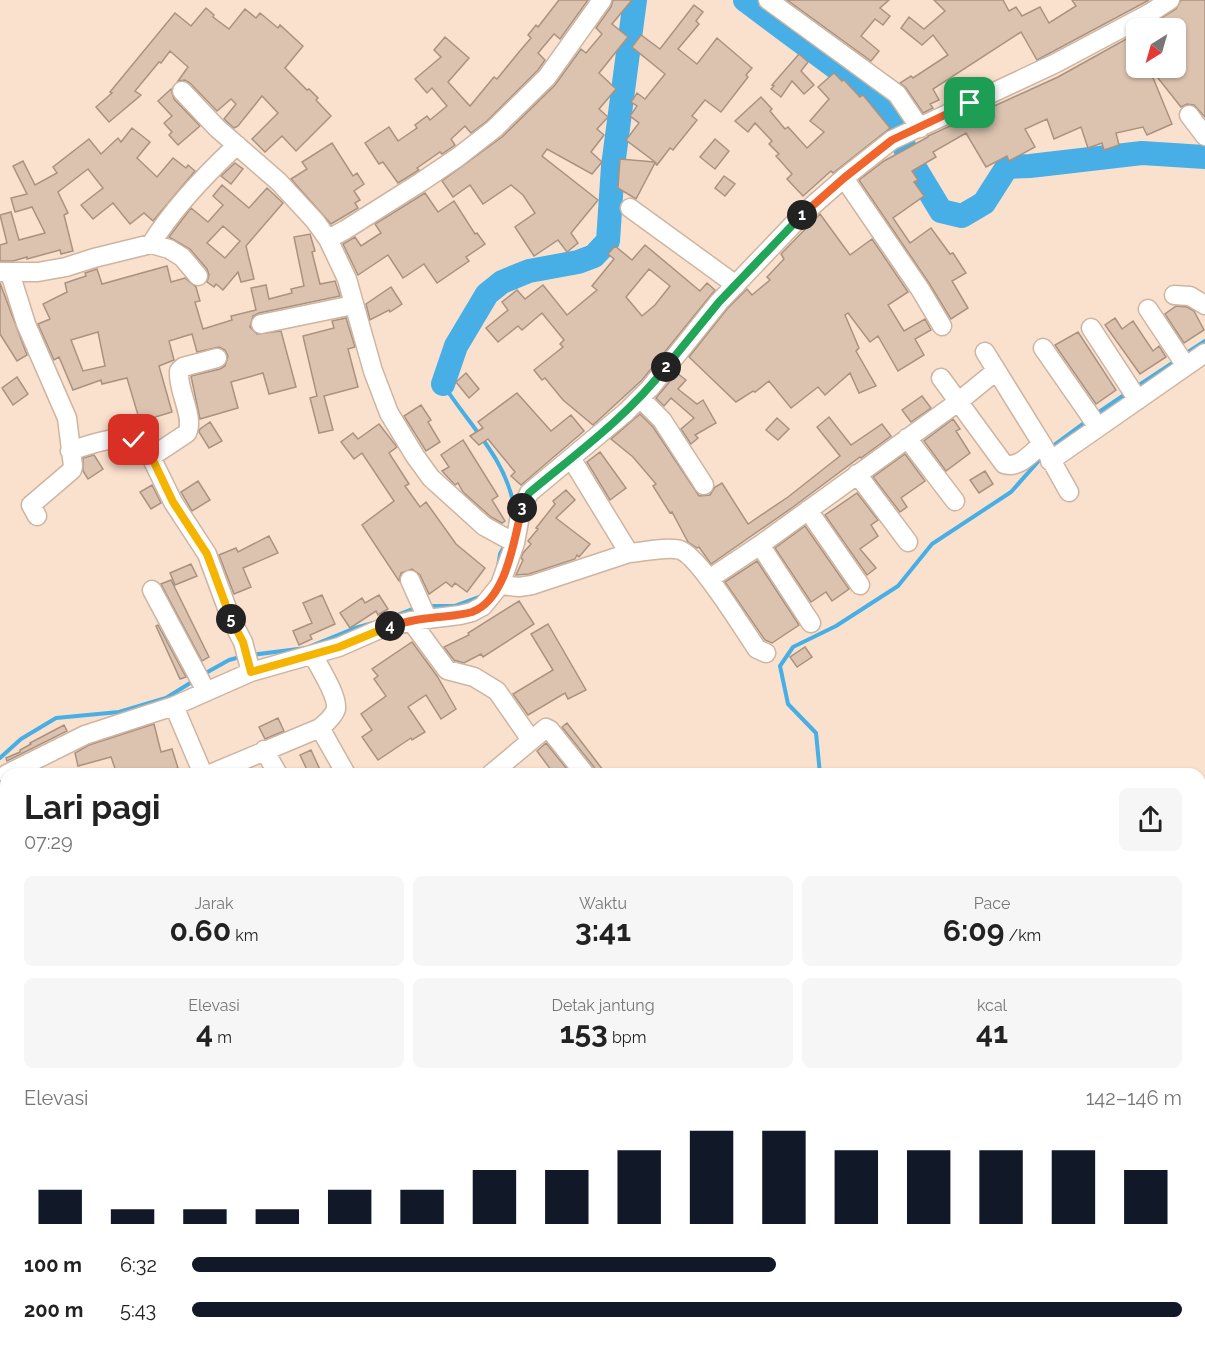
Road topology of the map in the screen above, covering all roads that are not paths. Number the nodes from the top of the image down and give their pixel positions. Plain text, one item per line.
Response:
1 (603, 0) edge
2 (768, 0) edge
3 (1170, 0) edge
4 (182, 91) dead end
5 (1189, 115) dead end
6 (918, 129) junction
7 (1205, 136) edge
8 (237, 145) junction
9 (844, 178) junction
10 (630, 208) dead end
11 (328, 239) junction
12 (151, 244) junction
13 (5, 272) edge
14 (198, 276) dead end
15 (736, 285) junction
16 (1174, 295) dead end
17 (353, 304) junction
18 (1205, 305) edge
19 (1148, 309) dead end
20 (261, 324) dead end
21 (942, 326) dead end
22 (1091, 328) dead end
23 (1043, 348) dead end
24 (986, 352) dead end
25 (1205, 353) edge
26 (217, 358) dead end
27 (1181, 358) junction
28 (996, 370) junction
29 (941, 378) dead end
30 (1135, 394) junction
31 (640, 398) junction
32 (958, 402) junction
33 (1094, 421) junction
34 (907, 438) junction
35 (70, 451) junction
36 (1046, 453) junction
37 (151, 456) junction
38 (571, 458) junction
39 (857, 474) junction
40 (704, 485) dead end
41 (1069, 492) dead end
42 (955, 501) dead end
43 (808, 510) junction
44 (38, 516) dead end
45 (510, 540) junction
46 (908, 542) dead end
47 (760, 545) junction
48 (629, 553) junction
49 (709, 579) junction
50 (410, 580) dead end
51 (500, 585) junction
52 (860, 585) dead end
53 (152, 590) dead end
54 (420, 612) junction
55 (811, 623) dead end
56 (766, 653) dead end
57 (313, 655) junction
58 (248, 661) junction
59 (202, 682) junction
60 (174, 706) junction
61 (320, 728) junction
62 (537, 735) junction
63 (264, 750) junction
64 (40, 767) edge
65 (200, 768) edge
66 (224, 768) edge
67 (274, 768) edge
68 (343, 768) edge
69 (498, 768) edge
70 (580, 768) edge

1 - 11 street
2 - 6 street
3 - 6 street
4 - 8 street
5 - 7 street
6 - 9 street
8 - 11 street
8 - 12 street
9 - 15 street
9 - 21 street
10 - 15 street
11 - 17 street
12 - 13 street
12 - 14 street
13 - 35 street
15 - 31 street
16 - 18 street
17 - 20 street
17 - 45 street
19 - 27 street
22 - 30 street
23 - 33 street
24 - 28 street
25 - 27 street
26 - 37 street
27 - 30 street
28 - 32 street
28 - 36 street
29 - 32 street
30 - 33 street
31 - 38 street
31 - 40 street
32 - 34 street
32 - 36 street
33 - 36 street
34 - 39 street
34 - 42 street
35 - 37 street
35 - 44 street
36 - 41 street
37 - 58 street
38 - 45 street
38 - 48 street
39 - 43 street
39 - 46 street
43 - 47 street
43 - 52 street
45 - 51 street
47 - 49 street
47 - 55 street
48 - 49 street
48 - 51 street
49 - 56 street
50 - 54 street
51 - 54 street
53 - 59 street
54 - 57 street
54 - 62 street
57 - 58 street
57 - 61 street
58 - 59 street
59 - 60 street
60 - 64 street
60 - 65 street
61 - 63 street
61 - 68 street
62 - 69 street
62 - 70 street
63 - 66 street
63 - 67 street

